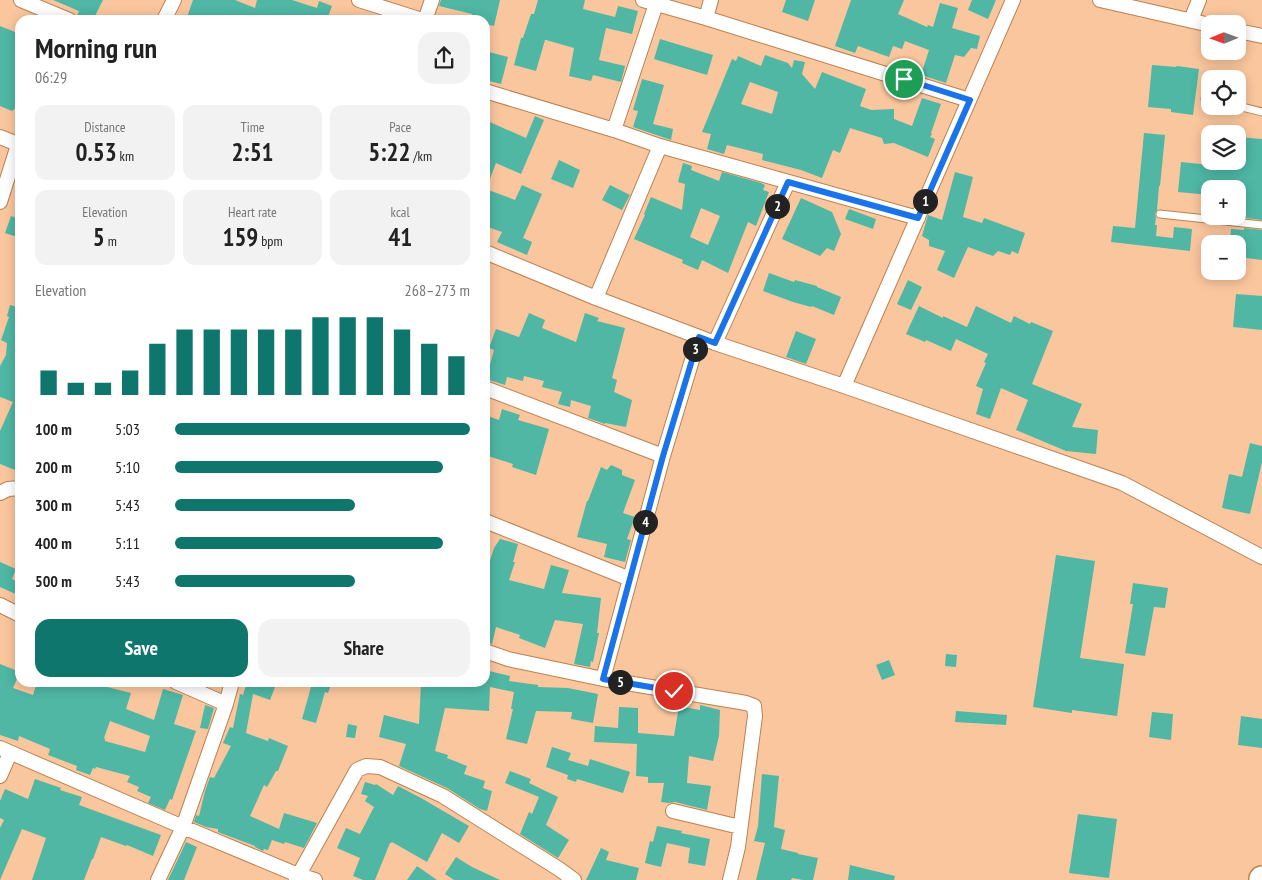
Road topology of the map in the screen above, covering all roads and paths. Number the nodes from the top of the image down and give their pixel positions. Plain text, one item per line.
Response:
1 (21, 0) edge
2 (174, 0) edge
3 (359, 0) edge
4 (432, 0) edge
5 (711, 0) edge
6 (1013, 0) edge
7 (1100, 0) edge
8 (1199, 0) edge
9 (650, 2) edge
10 (41, 4) edge
11 (60, 15) edge
12 (166, 15) edge
13 (408, 15) edge
14 (426, 15) edge
15 (706, 18) junction
16 (1191, 20) junction
17 (1201, 23) edge
18 (1246, 33) edge
19 (1262, 36) edge
20 (490, 93) edge
21 (970, 100) junction
22 (1246, 108) edge
23 (1262, 112) edge
24 (614, 130) junction
25 (0, 137) edge
26 (15, 143) edge
27 (660, 146) junction
28 (15, 157) edge
29 (788, 182) junction
30 (0, 202) edge
31 (1160, 214) dead end
32 (918, 218) junction
33 (1262, 225) edge
34 (490, 254) edge
35 (596, 298) junction
36 (699, 337) junction
37 (715, 343) junction
38 (844, 386) junction
39 (490, 390) edge
40 (663, 456) junction
41 (15, 489) edge
42 (0, 493) edge
43 (490, 523) edge
44 (1262, 557) edge
45 (630, 579) junction
46 (0, 605) edge
47 (15, 612) edge
48 (490, 653) edge
49 (603, 679) junction
50 (187, 687) edge
51 (231, 687) edge
52 (226, 704) junction
53 (5, 750) edge
54 (0, 776) edge
55 (673, 811) dead end
56 (183, 827) junction
57 (740, 827) junction
58 (297, 877) edge
59 (158, 880) edge
60 (315, 880) edge
61 (574, 880) edge
62 (730, 880) edge

1 - 10 street
2 - 12 street
3 - 13 street
4 - 14 street
5 - 15 street
6 - 21 street
7 - 16 street
8 - 16 street
9 - 15 street
9 - 24 street
10 - 11 street
15 - 21 street
16 - 17 street
18 - 19 street
20 - 24 street
21 - 32 street
22 - 23 lane
24 - 27 street
25 - 26 street
27 - 29 street
27 - 35 street
28 - 30 street
29 - 32 street
29 - 37 street
31 - 33 lane
32 - 38 street
34 - 35 street
35 - 36 street
36 - 37 street
36 - 40 street
37 - 38 street
38 - 44 street
39 - 40 street
40 - 45 street
41 - 42 street
43 - 45 street
45 - 49 street
46 - 47 street
48 - 49 street
49 - 57 street
50 - 52 street
51 - 52 street
52 - 56 street
53 - 54 street
53 - 56 street
55 - 57 street
56 - 58 street
56 - 59 street
57 - 62 street
58 - 60 street
58 - 61 street

